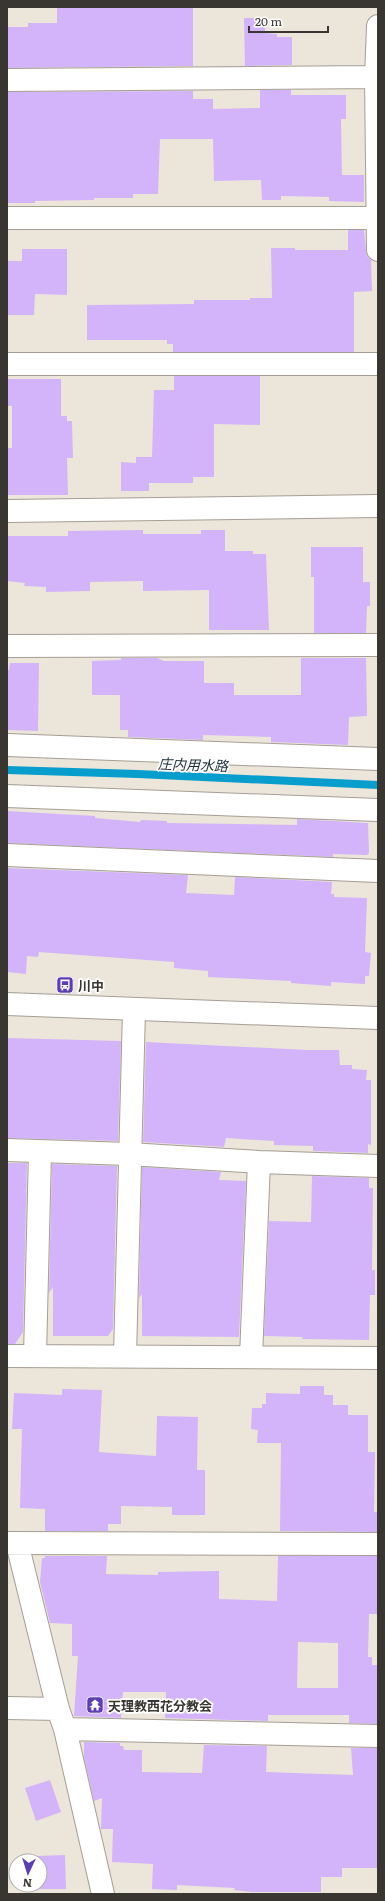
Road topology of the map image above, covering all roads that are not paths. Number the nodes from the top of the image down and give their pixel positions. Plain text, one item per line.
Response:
1 (378, 26) edge
2 (376, 77) junction
3 (7, 80) edge
4 (7, 218) edge
5 (378, 218) edge
6 (378, 250) edge
7 (7, 364) edge
8 (378, 364) edge
9 (378, 506) edge
10 (7, 510) edge
11 (378, 630) edge
12 (378, 645) edge
13 (7, 646) edge
14 (7, 745) edge
15 (378, 759) edge
16 (7, 796) edge
17 (378, 810) edge
18 (7, 855) edge
19 (378, 871) edge
20 (7, 1004) edge
21 (134, 1010) junction
22 (378, 1018) edge
23 (7, 1150) edge
24 (40, 1152) junction
25 (130, 1154) junction
26 (259, 1162) junction
27 (378, 1166) edge
28 (7, 1356) edge
29 (35, 1356) junction
30 (125, 1356) junction
31 (251, 1357) junction
32 (378, 1358) edge
33 (12, 1543) edge
34 (378, 1544) edge
35 (7, 1708) edge
36 (58, 1709) junction
37 (65, 1729) junction
38 (378, 1736) edge
39 (102, 1894) edge

1 - 2 street
2 - 3 street
2 - 5 street
4 - 5 street
5 - 6 street
7 - 8 street
9 - 10 street
11 - 12 street
12 - 13 street
14 - 15 street
16 - 17 street
18 - 19 street
20 - 21 street
21 - 22 street
21 - 25 street
23 - 24 street
24 - 25 street
24 - 29 street
25 - 26 street
25 - 30 street
26 - 27 street
26 - 31 street
28 - 29 street
29 - 30 street
30 - 31 street
31 - 32 street
33 - 34 street
33 - 36 street
35 - 36 street
36 - 37 street
37 - 38 street
37 - 39 street

